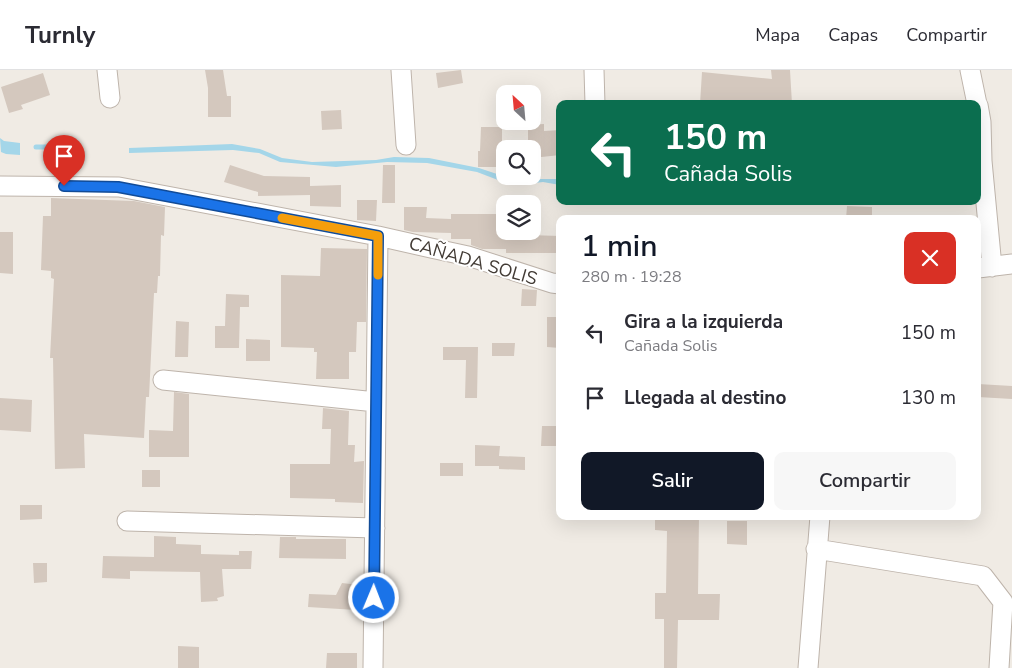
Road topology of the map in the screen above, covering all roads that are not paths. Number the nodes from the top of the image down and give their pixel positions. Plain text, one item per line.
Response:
1 (107, 70) edge
2 (401, 70) edge
3 (594, 70) edge
4 (970, 70) edge
5 (110, 98) dead end
6 (595, 100) edge
7 (976, 100) edge
8 (981, 122) edge
9 (406, 144) dead end
10 (0, 186) edge
11 (378, 236) junction
12 (1012, 264) edge
13 (985, 268) edge
14 (556, 284) edge
15 (163, 380) dead end
16 (376, 402) junction
17 (820, 520) edge
18 (128, 521) dead end
19 (375, 528) junction
20 (816, 549) junction
21 (1008, 601) edge
22 (373, 668) edge
23 (808, 668) edge
24 (999, 668) edge

1 - 5 street
2 - 9 street
3 - 6 street
4 - 7 street
8 - 13 street
10 - 11 street, CAÑADA SOLIS
11 - 14 street, CAÑADA SOLIS
11 - 16 street
12 - 13 street
15 - 16 street
16 - 19 street
17 - 20 street
18 - 19 street
19 - 22 street
20 - 21 street
20 - 23 street
21 - 24 street

